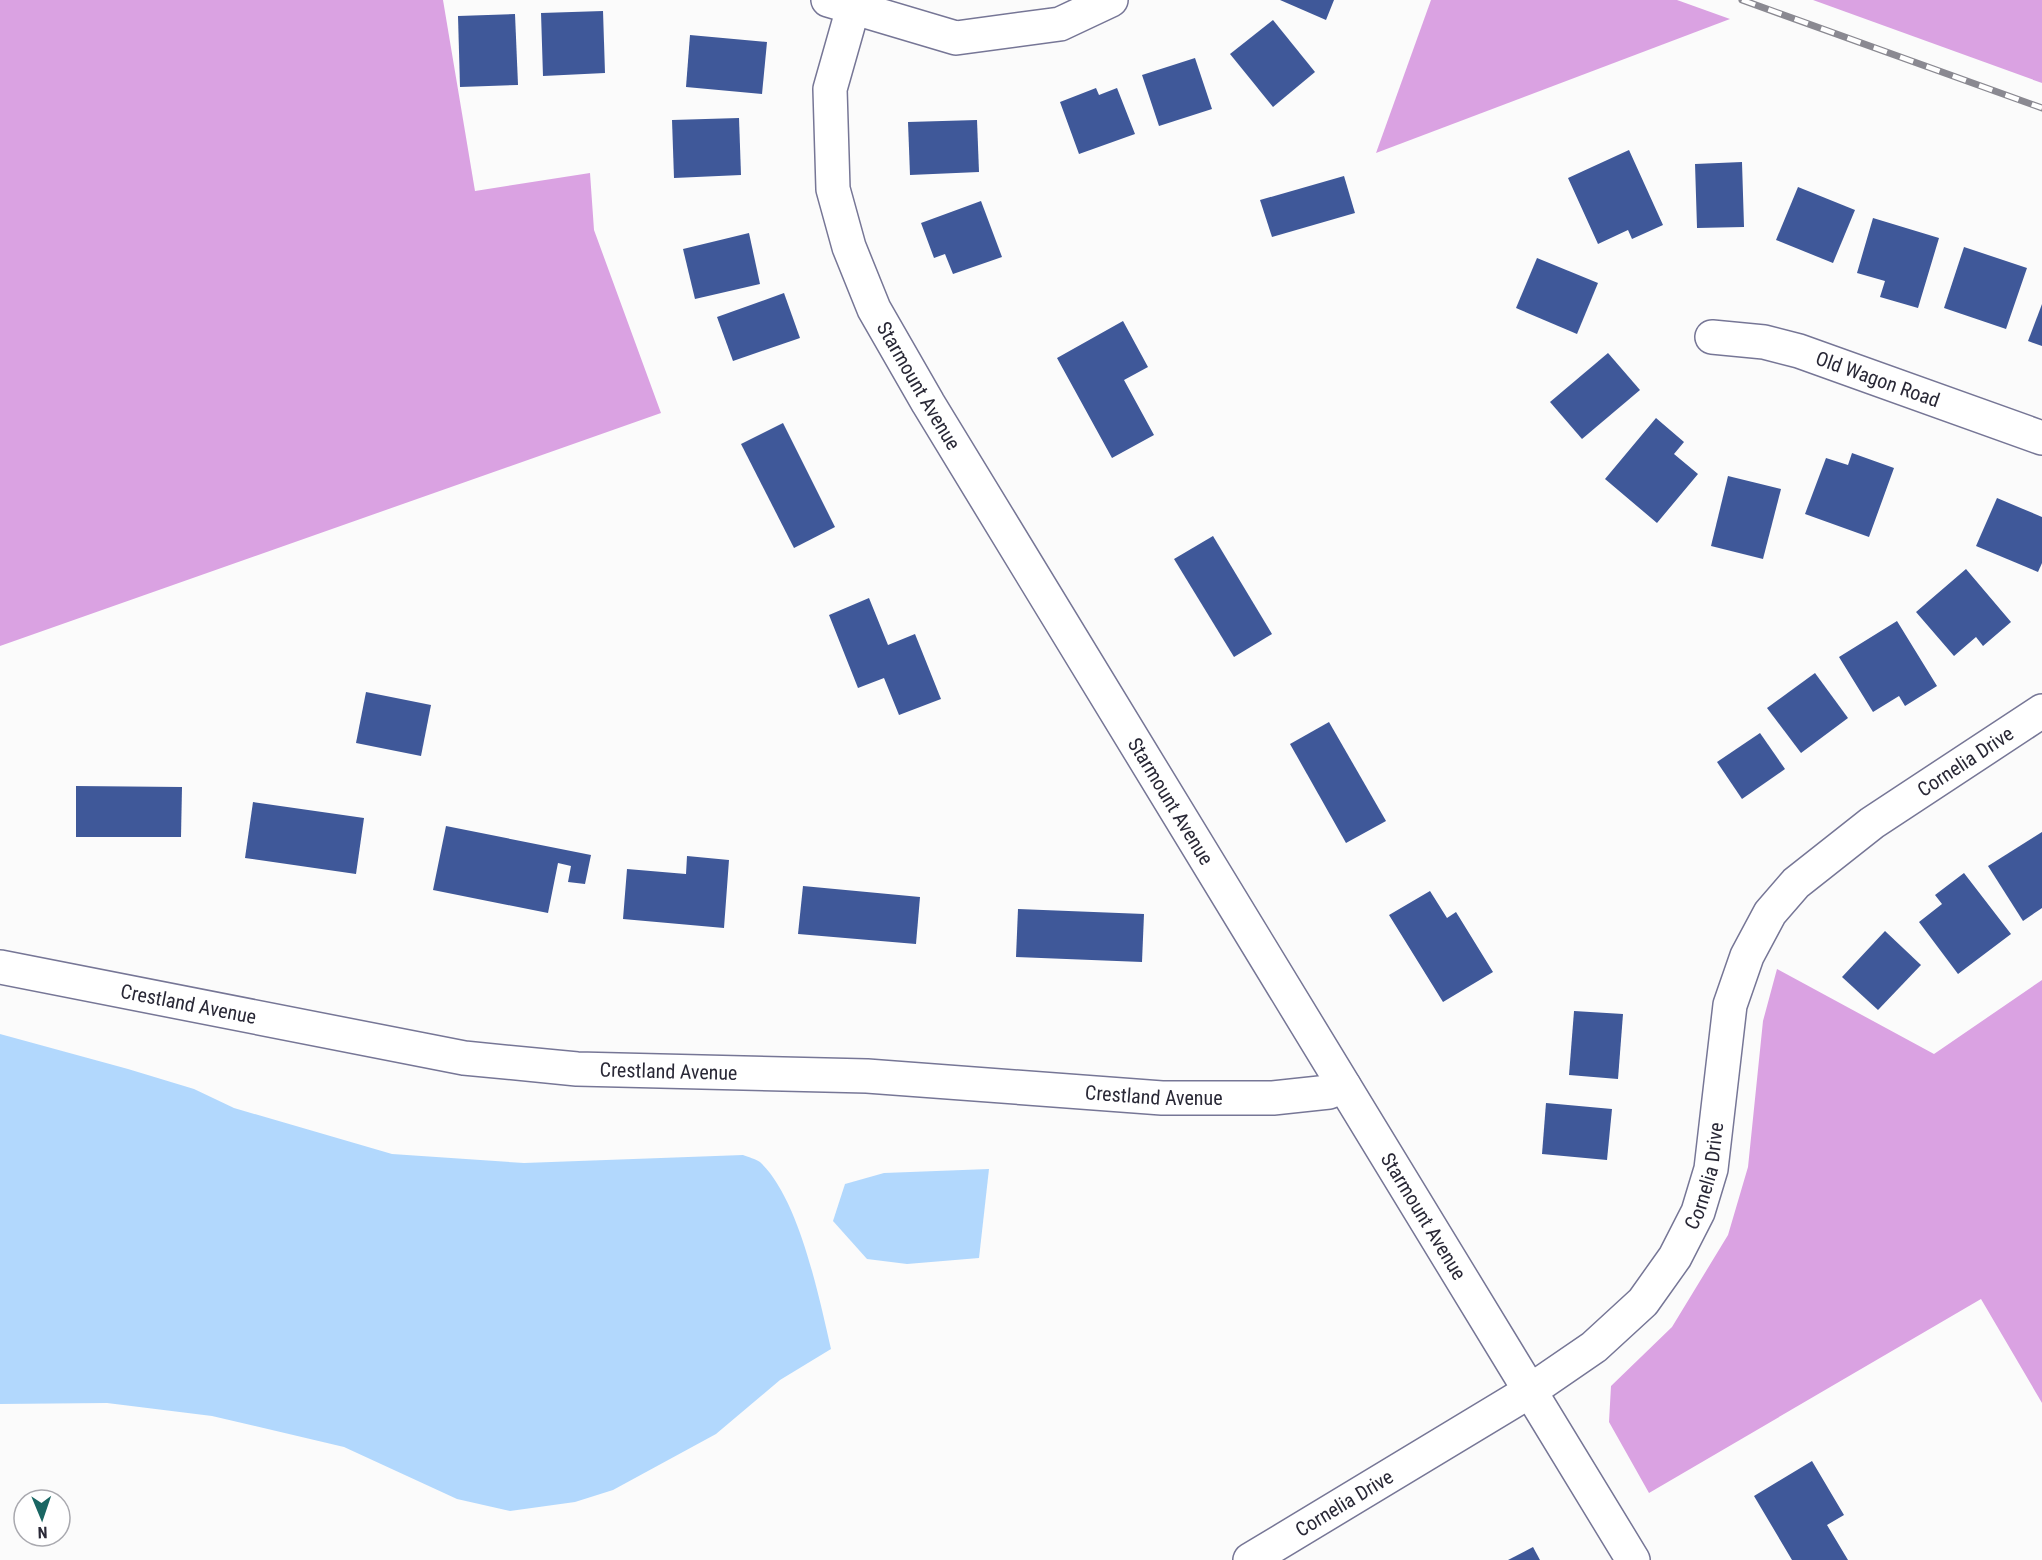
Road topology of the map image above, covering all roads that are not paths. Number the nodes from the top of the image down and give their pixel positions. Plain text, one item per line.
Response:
1 (1111, 0) edge
2 (840, 4) edge
3 (1712, 337) dead end
4 (2042, 438) edge
5 (2042, 711) edge
6 (0, 967) edge
7 (1344, 1086) junction
8 (1530, 1391) junction
9 (1250, 1560) edge
10 (1633, 1560) edge

1 - 2 street
2 - 7 street, Starmount Avenue
3 - 4 street, Old Wagon Road
5 - 8 street, Cornelia Drive
6 - 7 street, Crestland Avenue
7 - 8 street, Starmount Avenue
8 - 9 street, Cornelia Drive
8 - 10 street, Starmount Avenue

